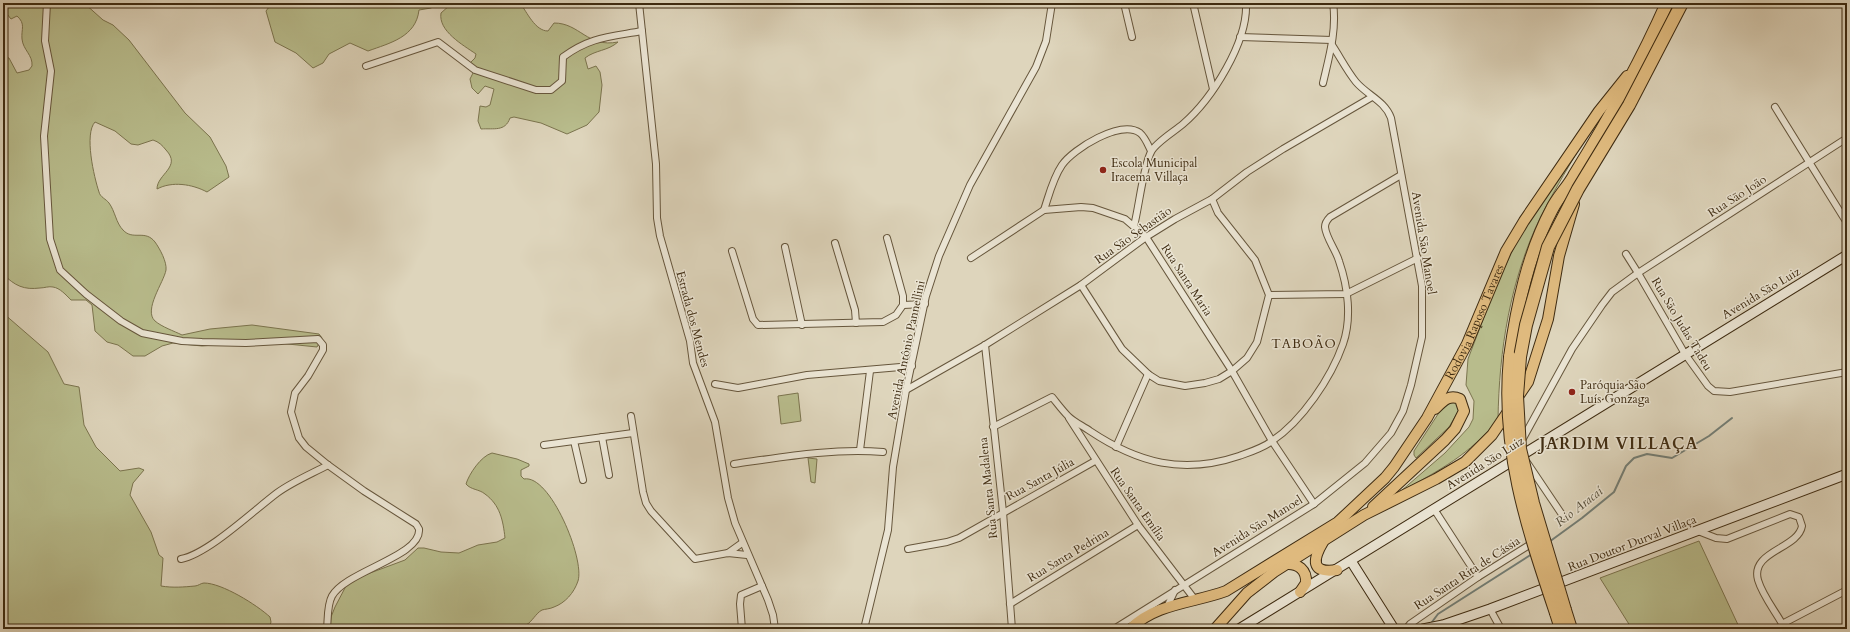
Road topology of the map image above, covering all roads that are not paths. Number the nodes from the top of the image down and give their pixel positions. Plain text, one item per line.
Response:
1 (47, 3) edge
2 (639, 3) edge
3 (1052, 3) edge
4 (1124, 3) edge
5 (1193, 3) edge
6 (1246, 3) edge
7 (1333, 3) edge
8 (1667, 3) edge
9 (1682, 3) edge
10 (642, 31) junction
11 (1132, 37) dead end
12 (1240, 37) junction
13 (1332, 42) junction
14 (1638, 62) junction
15 (366, 66) dead end
16 (1323, 83) dead end
17 (1214, 88) junction
18 (1372, 97) junction
19 (1775, 107) dead end
20 (1847, 138) edge
21 (1151, 151) junction
22 (1810, 162) junction
23 (1401, 175) junction
24 (1578, 189) junction
25 (1212, 199) junction
26 (1044, 210) junction
27 (1847, 223) edge
28 (1134, 226) junction
29 (1146, 237) junction
30 (888, 238) dead end
31 (835, 243) dead end
32 (785, 247) dead end
33 (732, 251) dead end
34 (1626, 254) dead end
35 (1847, 255) edge
36 (971, 258) dead end
37 (1418, 258) junction
38 (1638, 273) junction
39 (1081, 285) junction
40 (1346, 294) junction
41 (1269, 295) junction
42 (925, 304) junction
43 (903, 305) junction
44 (802, 324) junction
45 (856, 324) junction
46 (985, 345) junction
47 (1685, 354) junction
48 (912, 366) junction
49 (870, 371) junction
50 (1232, 371) junction
51 (1847, 372) edge
52 (1148, 374) junction
53 (715, 384) dead end
54 (906, 390) junction
55 (632, 416) dead end
56 (1068, 416) junction
57 (1427, 418) junction
58 (993, 427) junction
59 (633, 433) junction
60 (602, 437) junction
61 (574, 441) junction
62 (1272, 442) junction
63 (544, 445) dead end
64 (1116, 447) junction
65 (860, 450) junction
66 (884, 452) dead end
67 (1522, 455) junction
68 (1095, 461) junction
69 (1509, 463) junction
70 (734, 464) dead end
71 (328, 465) junction
72 (1847, 474) edge
73 (609, 476) dead end
74 (583, 480) dead end
75 (1314, 504) junction
76 (1434, 509) junction
77 (1003, 512) junction
78 (1364, 515) junction
79 (1563, 516) dead end
80 (1138, 525) junction
81 (1698, 531) junction
82 (1542, 537) dead end
83 (1323, 542) junction
84 (742, 543) junction
85 (908, 549) dead end
86 (728, 553) junction
87 (747, 555) junction
88 (182, 559) dead end
89 (1285, 560) junction
90 (1351, 561) junction
91 (1336, 570) junction
92 (1478, 577) junction
93 (1183, 585) junction
94 (762, 586) junction
95 (1175, 590) junction
96 (1847, 590) edge
97 (1300, 592) junction
98 (1196, 601) junction
99 (1010, 604) junction
100 (1167, 607) junction
101 (1490, 609) junction
102 (1560, 611) junction
103 (1450, 626) edge
104 (1783, 626) edge
105 (327, 629) edge
106 (742, 629) edge
107 (774, 629) edge
108 (864, 629) edge
109 (1012, 629) edge
110 (1114, 629) edge
111 (1130, 629) edge
112 (1215, 629) edge
113 (1239, 629) edge
114 (1394, 629) edge
115 (1406, 629) edge
116 (1423, 629) edge
117 (1501, 629) edge
118 (1561, 629) edge
119 (1572, 629) edge

1 - 71 street
2 - 10 street, Estrada dos Mendes
3 - 42 street, Avenida Antônio Pannellini
4 - 11 street
5 - 17 street
6 - 12 street
7 - 13 street
8 - 14 highway, Rodovia Raposo Tavares
9 - 24 highway, Rodovia Raposo Tavares, bridge
10 - 15 street
10 - 84 street, Estrada dos Mendes
12 - 13 street
12 - 17 street
13 - 16 street
13 - 18 street, Avenida São Manoel
14 - 57 main road, Rodovia Raposo Tavares
14 - 102 highway, Rodovia Raposo Tavares, bridge
17 - 21 street
18 - 23 street, Avenida São Manoel
18 - 25 street, Rua São Sebastião
19 - 22 street
20 - 22 street, Rua São João
21 - 26 street
21 - 28 street
22 - 27 street
22 - 38 street, Rua São João
23 - 37 street, Avenida São Manoel
23 - 40 street
24 - 78 main road, Rodovia Raposo Tavares
24 - 102 highway, Rodovia Raposo Tavares, bridge
25 - 29 street, Rua São Sebastião
25 - 41 street
26 - 28 street, Rua Santa Maria
26 - 36 street, Rua Santa Maria
28 - 29 street, Rua Santa Maria
29 - 39 street, Rua São Sebastião
29 - 50 street, Rua Santa Maria
30 - 43 street
31 - 45 street
32 - 44 street
33 - 44 street
34 - 38 street, Rua São Judas Tadeu
35 - 47 main road, Avenida São Luiz
37 - 40 street
37 - 75 street, Avenida São Manoel
38 - 47 street, Rua São Judas Tadeu
38 - 69 street, Rua São João
39 - 46 street, Rua São Sebastião
39 - 52 street
40 - 41 street
40 - 62 street
41 - 50 street
42 - 43 street
42 - 48 street, Avenida Antônio Pannellini
43 - 45 street
44 - 45 street
46 - 54 street, Rua São Sebastião
46 - 58 street, Rua Santa Madalena
47 - 51 street, Rua São Judas Tadeu
47 - 67 main road, Avenida São Luiz
48 - 49 street
48 - 54 street, Avenida Antônio Pannellini
49 - 53 street
49 - 65 street
50 - 52 street
50 - 62 street, Rua Santa Maria
52 - 64 street
54 - 108 street, Avenida Antônio Pannellini
55 - 59 street
56 - 58 street
56 - 64 street
56 - 68 street, Rua Santa Emília
57 - 78 main road
57 - 89 main road, Rodovia Raposo Tavares
58 - 77 street, Rua Santa Madalena
59 - 60 street
59 - 86 street
60 - 61 street
60 - 73 street
61 - 63 street
61 - 74 street
62 - 64 street
62 - 75 street, Rua Santa Maria
65 - 66 street
65 - 70 street
67 - 69 main road, Avenida São Luiz
67 - 79 street
68 - 77 street, Rua Santa Júlia
68 - 80 street, Rua Santa Emília
69 - 76 main road, Avenida São Luiz
71 - 88 street
71 - 105 street
72 - 81 main road, Rua Doutor Durval Villaça
75 - 93 street, Avenida São Manoel
76 - 90 main road, Avenida São Luiz
76 - 92 street
77 - 85 street, Rua Santa Júlia
77 - 99 street, Rua Santa Madalena
78 - 83 main road, Rodovia Raposo Tavares
80 - 93 street, Rua Santa Emília
80 - 99 street, Rua Santa Pedrina
81 - 101 main road, Rua Doutor Durval Villaça
81 - 104 street
82 - 92 street, Rua Santa Rita de Cássia
83 - 89 main road, Rodovia Raposo Tavares
83 - 91 main road
84 - 86 street
84 - 87 street, Estrada dos Mendes
86 - 87 street
87 - 94 street, Estrada dos Mendes
89 - 97 main road
89 - 98 main road
89 - 112 main road, Rodovia Raposo Tavares
90 - 91 main road, Avenida São Luiz
90 - 114 main road
91 - 97 main road, Avenida São Luiz
92 - 115 street, Rua Santa Rita de Cássia
93 - 95 street, Avenida São Manoel
93 - 98 street, Rua Santa Emília
94 - 106 street
94 - 107 street, Estrada dos Mendes
95 - 100 street
95 - 110 street, Avenida São Manoel
96 - 104 street
97 - 113 main road, Avenida São Luiz
98 - 100 main road
99 - 109 street, Rua Santa Madalena
100 - 111 main road
101 - 103 main road, Rua Doutor Durval Villaça
101 - 117 street
102 - 118 highway, Rodovia Raposo Tavares
102 - 119 highway, Rodovia Raposo Tavares
103 - 116 main road, Rua Doutor Durval Villaça

